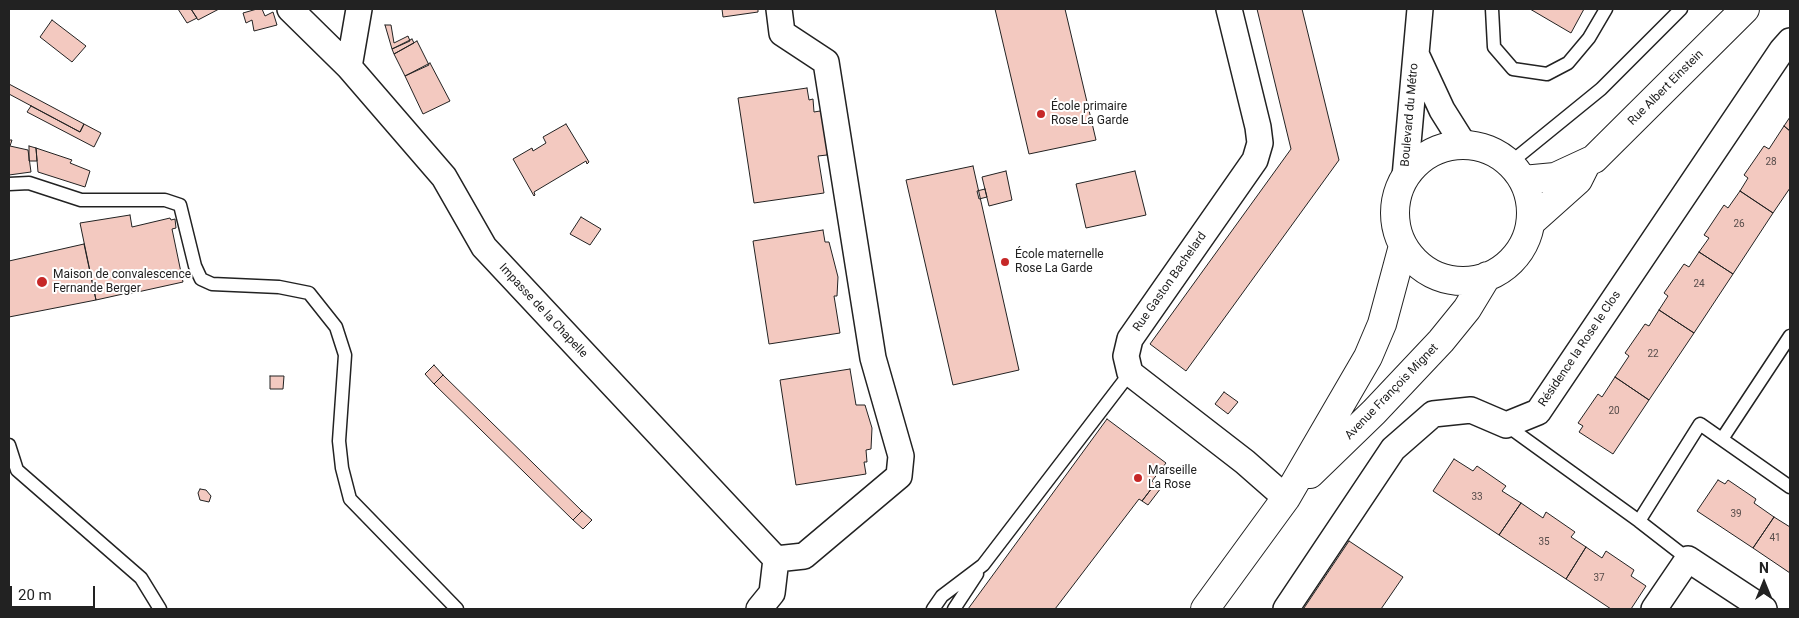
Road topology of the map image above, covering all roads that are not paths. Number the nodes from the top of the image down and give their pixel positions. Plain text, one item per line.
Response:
1 (290, 9) edge
2 (359, 9) edge
3 (779, 9) edge
4 (1229, 9) edge
5 (1420, 9) edge
6 (1492, 9) edge
7 (1606, 9) edge
8 (1680, 9) edge
9 (1745, 9) edge
10 (1790, 42) edge
11 (1416, 54) junction
12 (349, 67) junction
13 (1464, 145) junction
14 (1586, 164) junction
15 (1516, 172) junction
16 (1405, 177) junction
17 (9, 184) edge
18 (1531, 222) junction
19 (1403, 246) junction
20 (1487, 276) junction
21 (1790, 336) edge
22 (1130, 372) junction
23 (1506, 425) junction
24 (1722, 439) junction
25 (9, 445) edge
26 (1789, 484) edge
27 (1286, 498) junction
28 (1639, 521) junction
29 (1688, 558) junction
30 (776, 559) junction
31 (983, 565) junction
32 (160, 609) edge
33 (457, 609) edge
34 (759, 609) edge
35 (932, 609) edge
36 (954, 609) edge
37 (1205, 609) edge
38 (1286, 609) edge
39 (1654, 609) edge
40 (1764, 609) edge

1 - 12 street, Impasse de la Chapelle
2 - 12 street
3 - 30 street
4 - 22 street, Rue Gaston Bachelard
5 - 11 street, Boulevard du Métro
6 - 7 lane
8 - 15 lane
9 - 14 street, Rue Albert Einstein
10 - 23 street, Résidence la Rose le Clos
11 - 13 street, Boulevard du Métro
11 - 16 street, Boulevard du Métro
12 - 30 street, Impasse de la Chapelle
13 - 15 street
13 - 16 street
14 - 15 street, Rue Albert Einstein
14 - 18 street, Rue Albert Einstein
15 - 18 street
16 - 19 street
17 - 33 lane
18 - 20 street
19 - 20 street
19 - 27 street, Avenue François Mignet
20 - 27 street, Avenue François Mignet
21 - 24 lane
22 - 27 street
22 - 31 lane
23 - 28 lane
23 - 38 street
24 - 26 lane
24 - 28 lane
25 - 32 lane
27 - 37 street, Avenue François Mignet
28 - 29 lane
29 - 39 street
29 - 40 street
30 - 34 street
31 - 35 lane
31 - 36 lane

